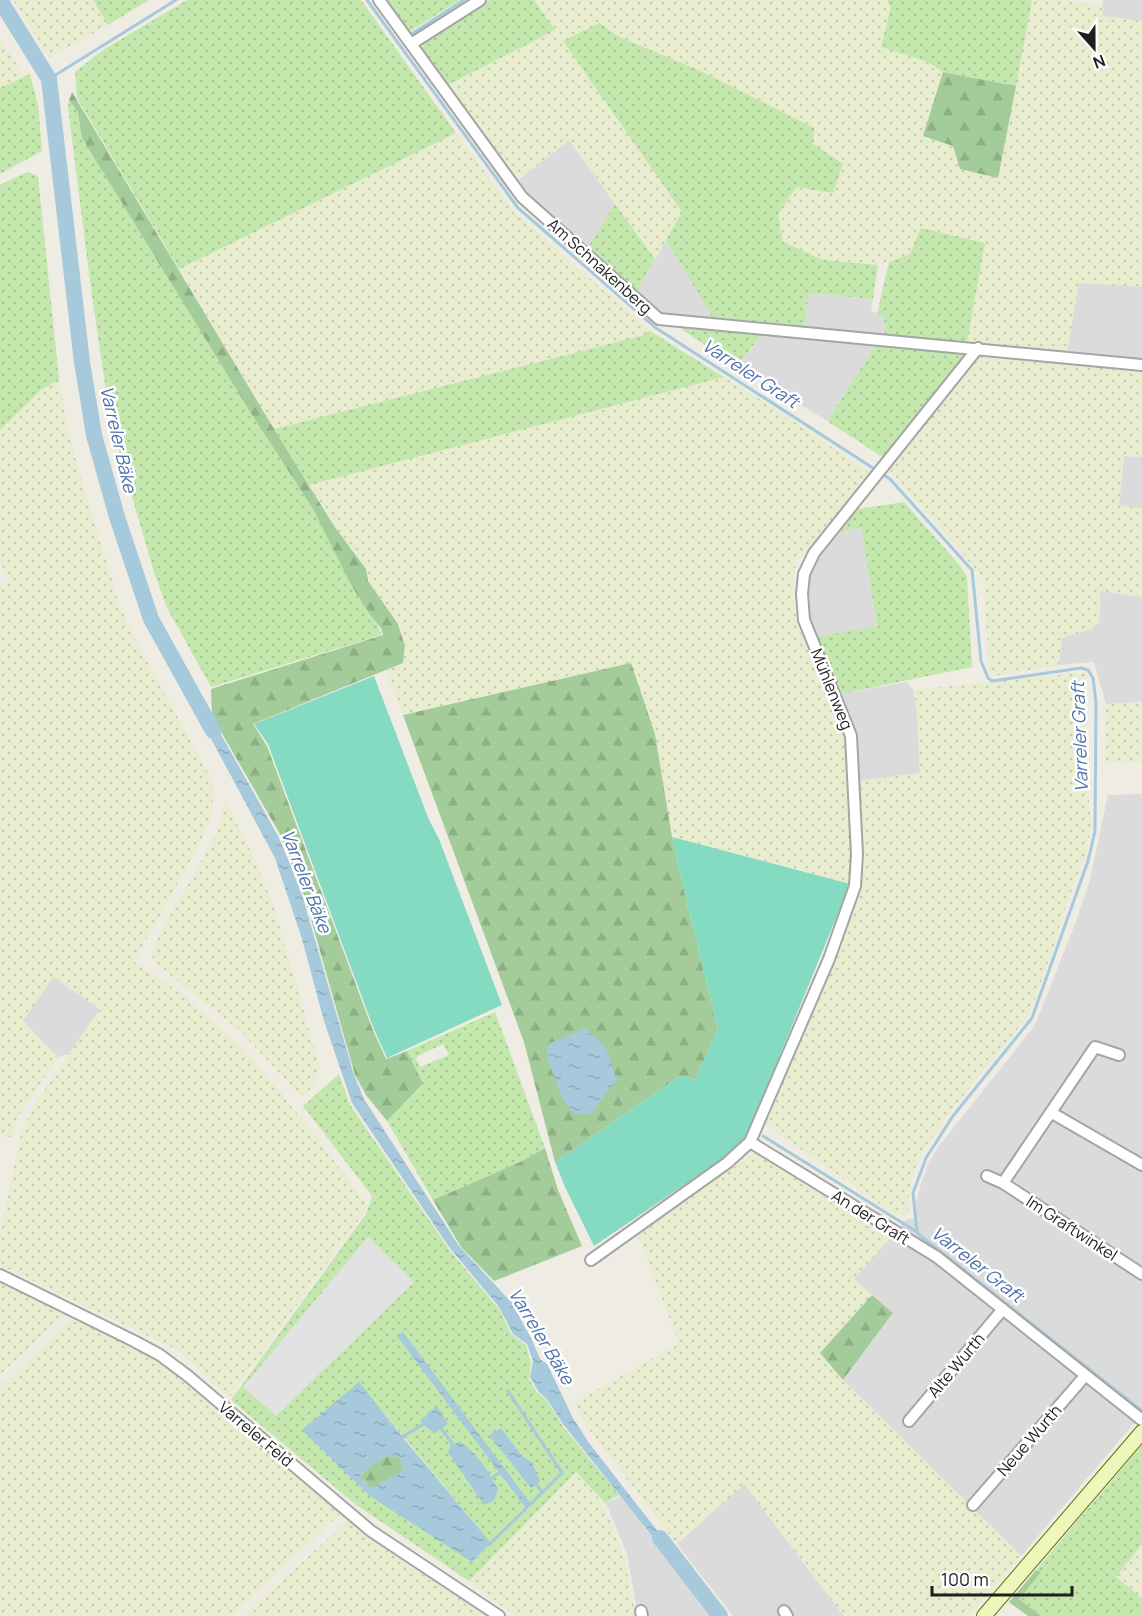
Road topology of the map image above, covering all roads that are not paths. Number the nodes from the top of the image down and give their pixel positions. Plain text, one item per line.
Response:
1 (379, 0) edge
2 (480, 0) edge
3 (411, 44) junction
4 (978, 348) junction
5 (1142, 365) edge
6 (1119, 1055) dead end
7 (1052, 1113) junction
8 (750, 1142) junction
9 (1142, 1165) edge
10 (987, 1176) dead end
11 (1003, 1183) junction
12 (591, 1260) dead end
13 (1142, 1274) edge
14 (0, 1275) edge
15 (1003, 1310) junction
16 (1085, 1376) junction
17 (1142, 1420) edge
18 (909, 1421) dead end
19 (1142, 1432) edge
20 (973, 1505) dead end
21 (499, 1616) edge
22 (984, 1616) edge

1 - 3 street, Am Schnakenberg
2 - 3 street
3 - 4 street, Am Schnakenberg
4 - 5 street, Am Schnakenberg
4 - 8 street, Mühlenweg
6 - 7 street
7 - 9 street
7 - 11 street
8 - 12 street
8 - 15 street, An der Graft
10 - 11 street, Im Graftwinkel
11 - 13 street, Im Graftwinkel
14 - 21 street, Varreler Feld
15 - 16 street, An der Graft
15 - 18 street, Alte Wurth
16 - 17 street, An der Graft
16 - 20 street, Neue Wurth
19 - 22 main road

